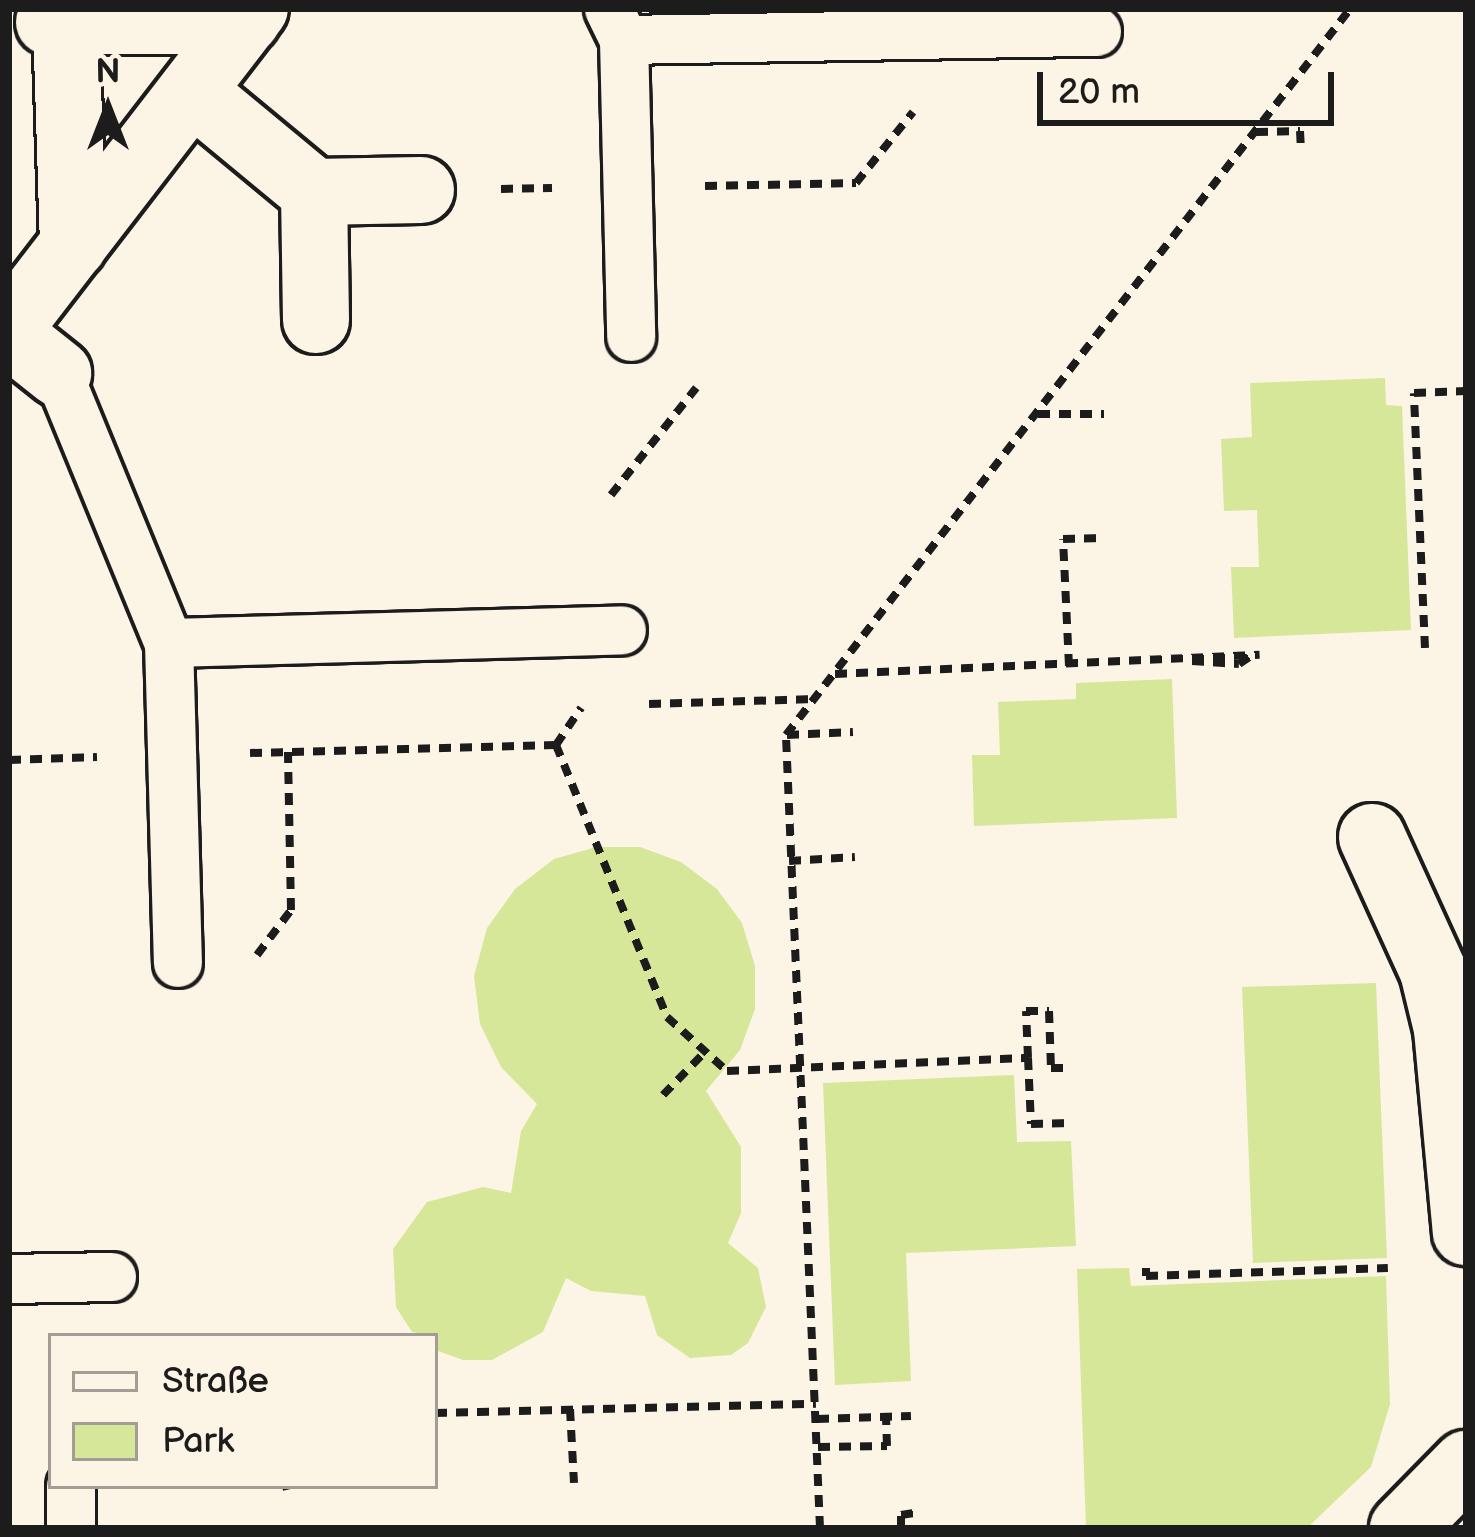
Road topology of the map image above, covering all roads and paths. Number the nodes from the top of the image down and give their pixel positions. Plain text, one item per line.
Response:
1 (1350, 9) edge
2 (182, 15) edge
3 (251, 15) edge
4 (617, 24) edge
5 (1097, 32) dead end
6 (192, 91) junction
7 (925, 96) dead end
8 (1255, 132) junction
9 (889, 144) dead end
10 (1301, 150) dead end
11 (421, 190) dead end
12 (314, 191) junction
13 (73, 246) junction
14 (316, 320) dead end
15 (631, 337) dead end
16 (25, 345) edge
17 (1466, 391) edge
18 (679, 407) dead end
19 (1036, 414) junction
20 (1104, 414) dead end
21 (610, 495) dead end
22 (1103, 538) dead end
23 (622, 630) dead end
24 (169, 643) junction
25 (1425, 648) dead end
26 (1256, 655) dead end
27 (1069, 666) junction
28 (833, 674) junction
29 (815, 699) junction
30 (629, 704) dead end
31 (605, 705) dead end
32 (853, 732) dead end
33 (786, 735) junction
34 (556, 745) junction
35 (288, 752) junction
36 (172, 755) junction
37 (9, 760) edge
38 (1372, 838) dead end
39 (855, 857) dead end
40 (789, 861) junction
41 (272, 935) dead end
42 (178, 963) dead end
43 (705, 1052) junction
44 (1028, 1058) junction
45 (799, 1068) junction
46 (1069, 1068) dead end
47 (1459, 1083) edge
48 (663, 1095) dead end
49 (1071, 1123) dead end
50 (1466, 1232) edge
51 (1146, 1268) dead end
52 (1385, 1268) dead end
53 (112, 1277) dead end
54 (9, 1279) edge
55 (816, 1404) junction
56 (570, 1409) junction
57 (438, 1413) edge
58 (911, 1416) dead end
59 (886, 1418) junction
60 (817, 1419) junction
61 (818, 1447) junction
62 (1466, 1463) edge
63 (574, 1484) dead end
64 (70, 1489) edge
65 (914, 1513) dead end
66 (70, 1528) edge
67 (820, 1528) edge
68 (901, 1528) edge
69 (1403, 1528) edge

1 - 8 path
2 - 3 street
2 - 13 street
3 - 6 street
4 - 5 lane
4 - 15 lane
6 - 12 street
6 - 13 street
7 - 9 path
8 - 10 path
8 - 19 path
11 - 12 street
12 - 14 street
13 - 16 street
16 - 24 lane
17 - 25 path
18 - 21 path
19 - 20 path
19 - 28 path
22 - 27 path
23 - 24 lane
24 - 36 lane
26 - 27 path
27 - 28 path
28 - 29 path
29 - 30 path
29 - 33 path
31 - 34 path
32 - 33 path
33 - 40 path
34 - 35 path
34 - 43 path
35 - 36 path
35 - 41 path
36 - 37 path
36 - 42 lane
38 - 47 street
39 - 40 path
40 - 45 path
43 - 45 path
43 - 48 path
44 - 45 path
44 - 46 path
44 - 49 path
45 - 55 path
47 - 50 street
51 - 52 path
53 - 54 lane
55 - 56 path
55 - 60 path
56 - 57 path
56 - 63 path
58 - 59 path
59 - 60 path
59 - 61 path
60 - 61 path
61 - 67 path
62 - 69 street
64 - 66 lane
65 - 68 path

